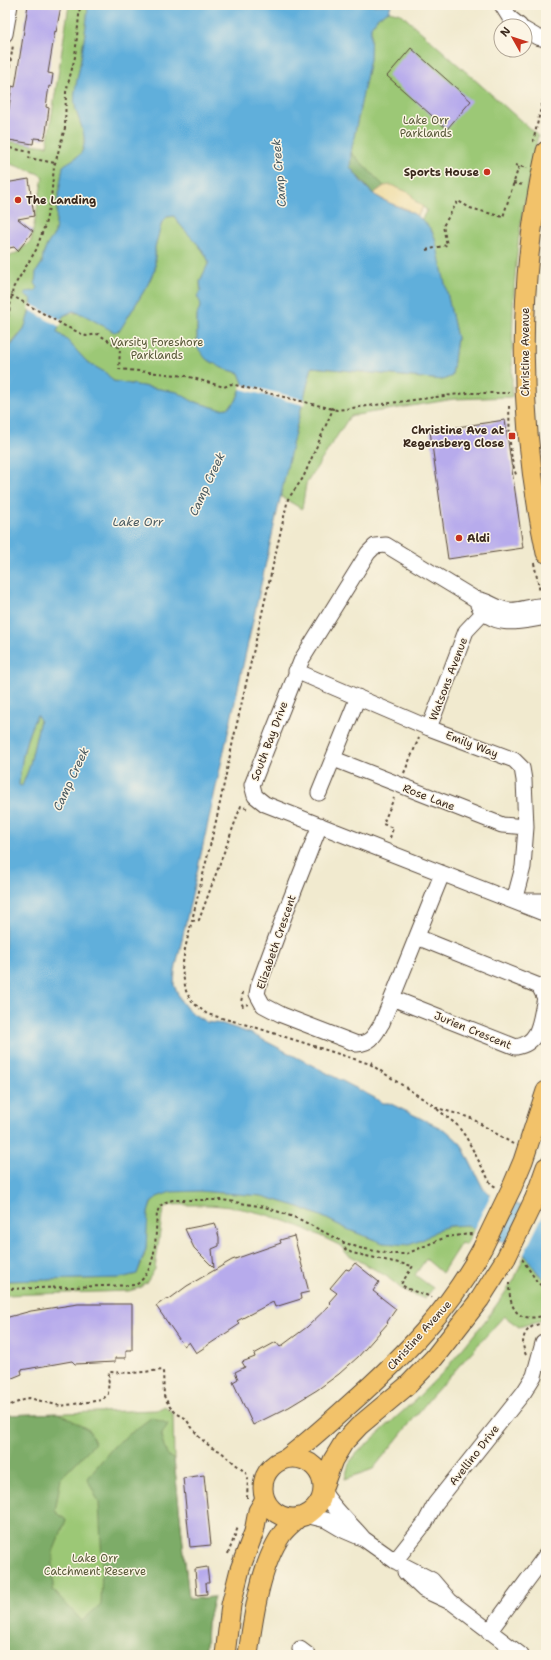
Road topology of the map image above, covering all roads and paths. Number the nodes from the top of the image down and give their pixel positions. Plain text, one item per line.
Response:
1 (10, 5) edge
2 (80, 5) edge
3 (502, 5) edge
4 (510, 18) edge
5 (533, 35) edge
6 (9, 39) edge
7 (546, 39) edge
8 (5, 97) edge
9 (5, 147) edge
10 (546, 151) edge
11 (56, 163) junction
12 (515, 165) dead end
13 (518, 166) junction
14 (528, 168) dead end
15 (513, 183) junction
16 (524, 185) dead end
17 (426, 250) dead end
18 (12, 295) junction
19 (6, 323) edge
20 (5, 335) edge
21 (509, 392) dead end
22 (331, 408) junction
23 (546, 553) edge
24 (475, 599) junction
25 (546, 606) edge
26 (484, 612) junction
27 (546, 617) edge
28 (296, 671) junction
29 (358, 697) junction
30 (425, 731) junction
31 (334, 759) junction
32 (402, 780) dead end
33 (319, 793) dead end
34 (395, 797) dead end
35 (248, 809) dead end
36 (320, 825) junction
37 (526, 827) junction
38 (388, 841) dead end
39 (442, 874) junction
40 (514, 901) junction
41 (546, 901) edge
42 (546, 914) edge
43 (192, 921) junction
44 (417, 937) junction
45 (245, 987) dead end
46 (392, 998) junction
47 (248, 1004) dead end
48 (374, 1059) dead end
49 (371, 1064) junction
50 (546, 1091) edge
51 (436, 1108) junction
52 (513, 1144) dead end
53 (546, 1167) edge
54 (491, 1184) dead end
55 (343, 1242) junction
56 (480, 1242) junction
57 (511, 1257) junction
58 (510, 1281) dead end
59 (5, 1289) edge
60 (546, 1289) edge
61 (432, 1298) dead end
62 (546, 1315) edge
63 (542, 1316) junction
64 (542, 1324) dead end
65 (543, 1343) dead end
66 (5, 1407) edge
67 (287, 1458) junction
68 (246, 1473) dead end
69 (323, 1489) junction
70 (265, 1499) junction
71 (302, 1516) junction
72 (364, 1539) junction
73 (546, 1555) edge
74 (395, 1561) junction
75 (489, 1632) junction
76 (225, 1655) edge
77 (248, 1655) edge
78 (521, 1655) edge

1 - 6 street
2 - 11 path
3 - 4 street
5 - 7 street
6 - 8 path
9 - 11 path
10 - 23 main road, Christine Avenue
11 - 18 path
12 - 13 path
13 - 14 path
13 - 15 path
15 - 16 path
15 - 17 path
18 - 19 path
18 - 22 path
19 - 20 path
21 - 22 path
22 - 43 path
24 - 25 street, South Bay Drive
24 - 26 street, South Bay Drive
24 - 28 street, South Bay Drive
26 - 27 street, South Bay Drive
26 - 30 street, Watsons Avenue
28 - 29 street, Emily Way
28 - 36 street, South Bay Drive
29 - 30 street, Emily Way
29 - 31 street
30 - 32 path
30 - 37 street, Emily Way
31 - 33 street
31 - 37 street, Rose Lane
34 - 38 path
35 - 43 path
36 - 39 street, South Bay Drive
36 - 46 street, Elizabeth Crescent
37 - 40 street, Emily Way
39 - 40 street, South Bay Drive
39 - 44 street, Elizabeth Crescent
40 - 41 street, South Bay Drive
40 - 42 street, South Bay Drive
43 - 49 path
44 - 46 street, Elizabeth Crescent
44 - 46 street, Jurien Crescent
45 - 47 path
48 - 49 path
49 - 51 path
50 - 56 main road, Christine Avenue, bridge
51 - 52 path
51 - 54 path
53 - 57 main road, Christine Avenue, bridge
55 - 56 path
55 - 59 path
55 - 61 path
56 - 67 main road, Christine Avenue
57 - 60 path
57 - 69 main road, Christine Avenue
58 - 63 path
62 - 63 path
63 - 64 path
65 - 74 street, Avellino Drive
66 - 68 path
67 - 69 main road
67 - 70 main road, Christine Avenue
69 - 71 main road, Christine Avenue
69 - 72 street
70 - 71 main road
70 - 76 main road, Christine Avenue
71 - 72 street
71 - 77 main road, Christine Avenue
72 - 74 street
73 - 75 street
74 - 75 street
75 - 78 street

